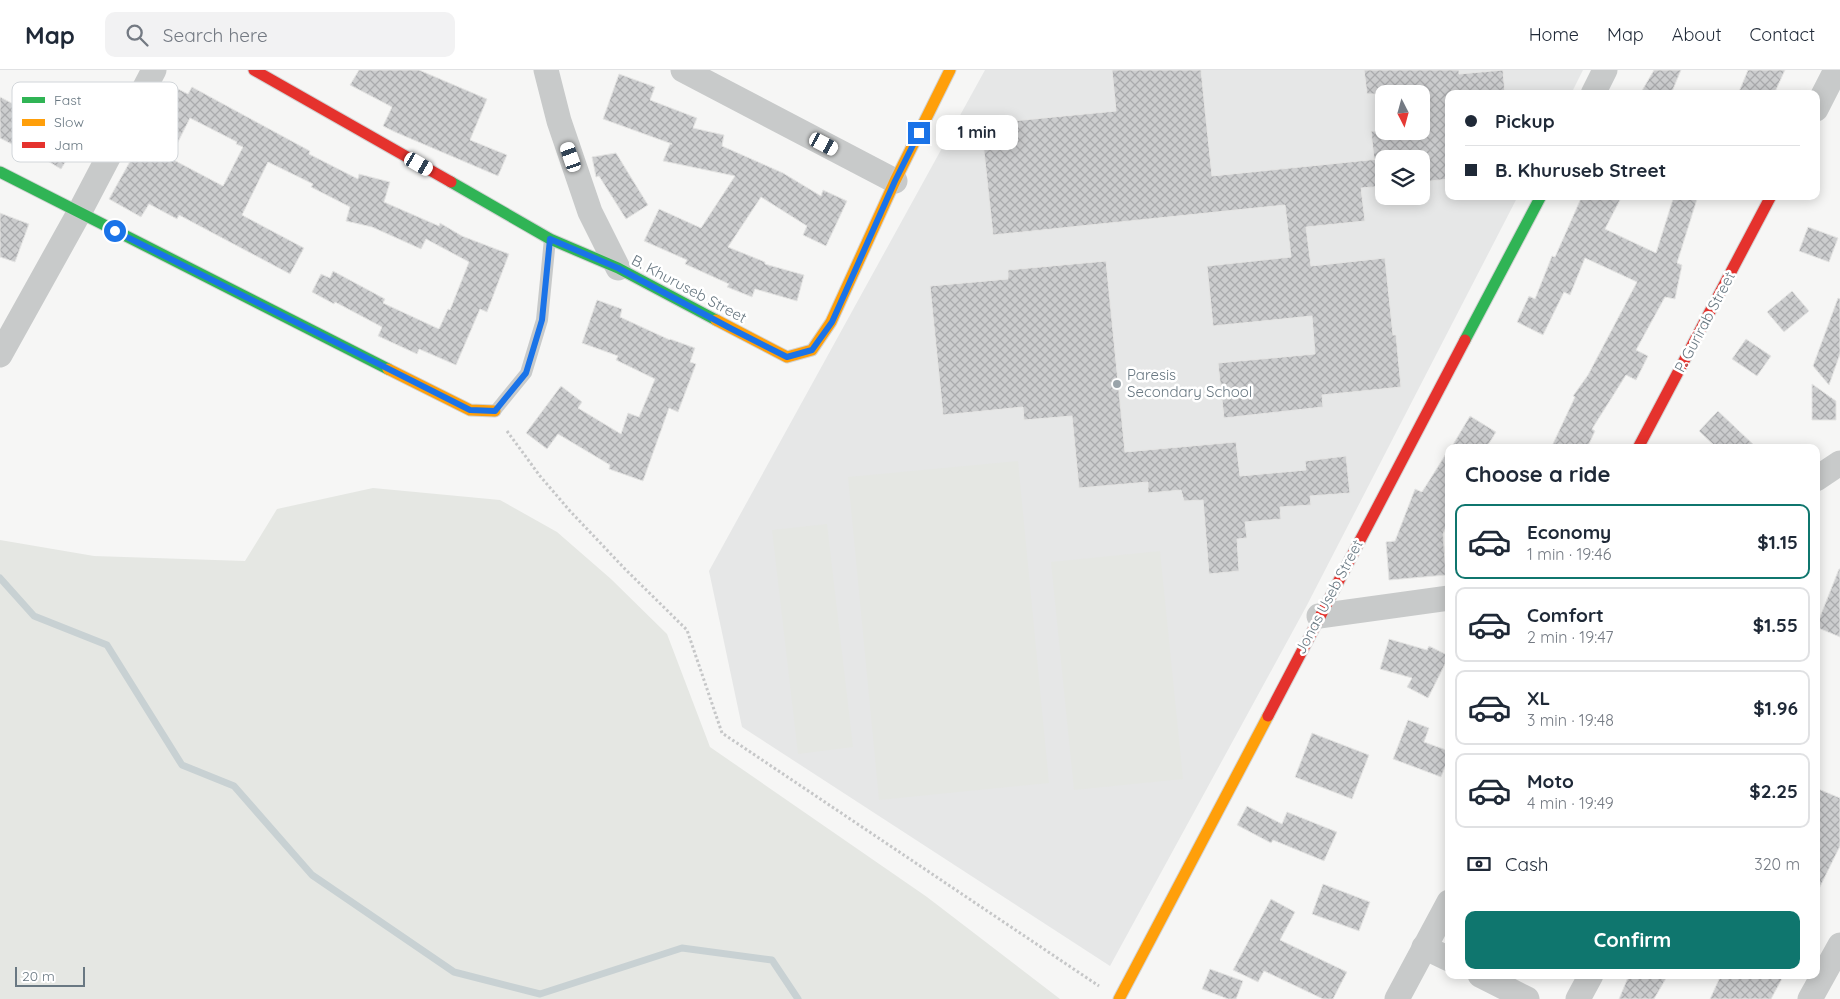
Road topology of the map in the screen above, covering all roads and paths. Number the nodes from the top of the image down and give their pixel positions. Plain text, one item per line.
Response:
1 (154, 70) edge
2 (254, 70) edge
3 (546, 70) edge
4 (683, 70) edge
5 (950, 70) edge
6 (1605, 70) edge
7 (1836, 70) edge
8 (148, 82) edge
9 (1595, 90) edge
10 (1820, 101) edge
11 (106, 162) edge
12 (0, 172) edge
13 (895, 181) junction
14 (1539, 200) edge
15 (1769, 200) edge
16 (79, 214) junction
17 (550, 239) junction
18 (618, 268) junction
19 (0, 355) edge
20 (495, 411) junction
21 (1640, 444) edge
22 (1840, 464) edge
23 (1820, 476) edge
24 (1445, 599) edge
25 (1319, 616) junction
26 (1445, 909) edge
27 (1840, 945) edge
28 (1424, 947) junction
29 (1445, 958) edge
30 (1488, 979) edge
31 (1589, 979) edge
32 (1101, 988) dead end
33 (1119, 999) edge
34 (1397, 999) edge
35 (1527, 999) edge
36 (1578, 999) edge
37 (1810, 999) edge

1 - 8 street
2 - 17 street, B. Khuruseb Street
3 - 18 street
4 - 13 street
5 - 13 street, B. Khuruseb Street
6 - 9 street
7 - 10 street
11 - 16 street
12 - 16 street
13 - 18 street, B. Khuruseb Street
14 - 25 street, Jonas Useb Street
15 - 21 street, P. Gurirab Street
16 - 19 street
16 - 20 street
17 - 18 street, B. Khuruseb Street
17 - 20 lane
20 - 32 path
22 - 23 street
24 - 25 street
25 - 33 street, Jonas Useb Street
26 - 28 street
27 - 37 street
28 - 29 street
28 - 34 street
30 - 35 street
31 - 36 street

